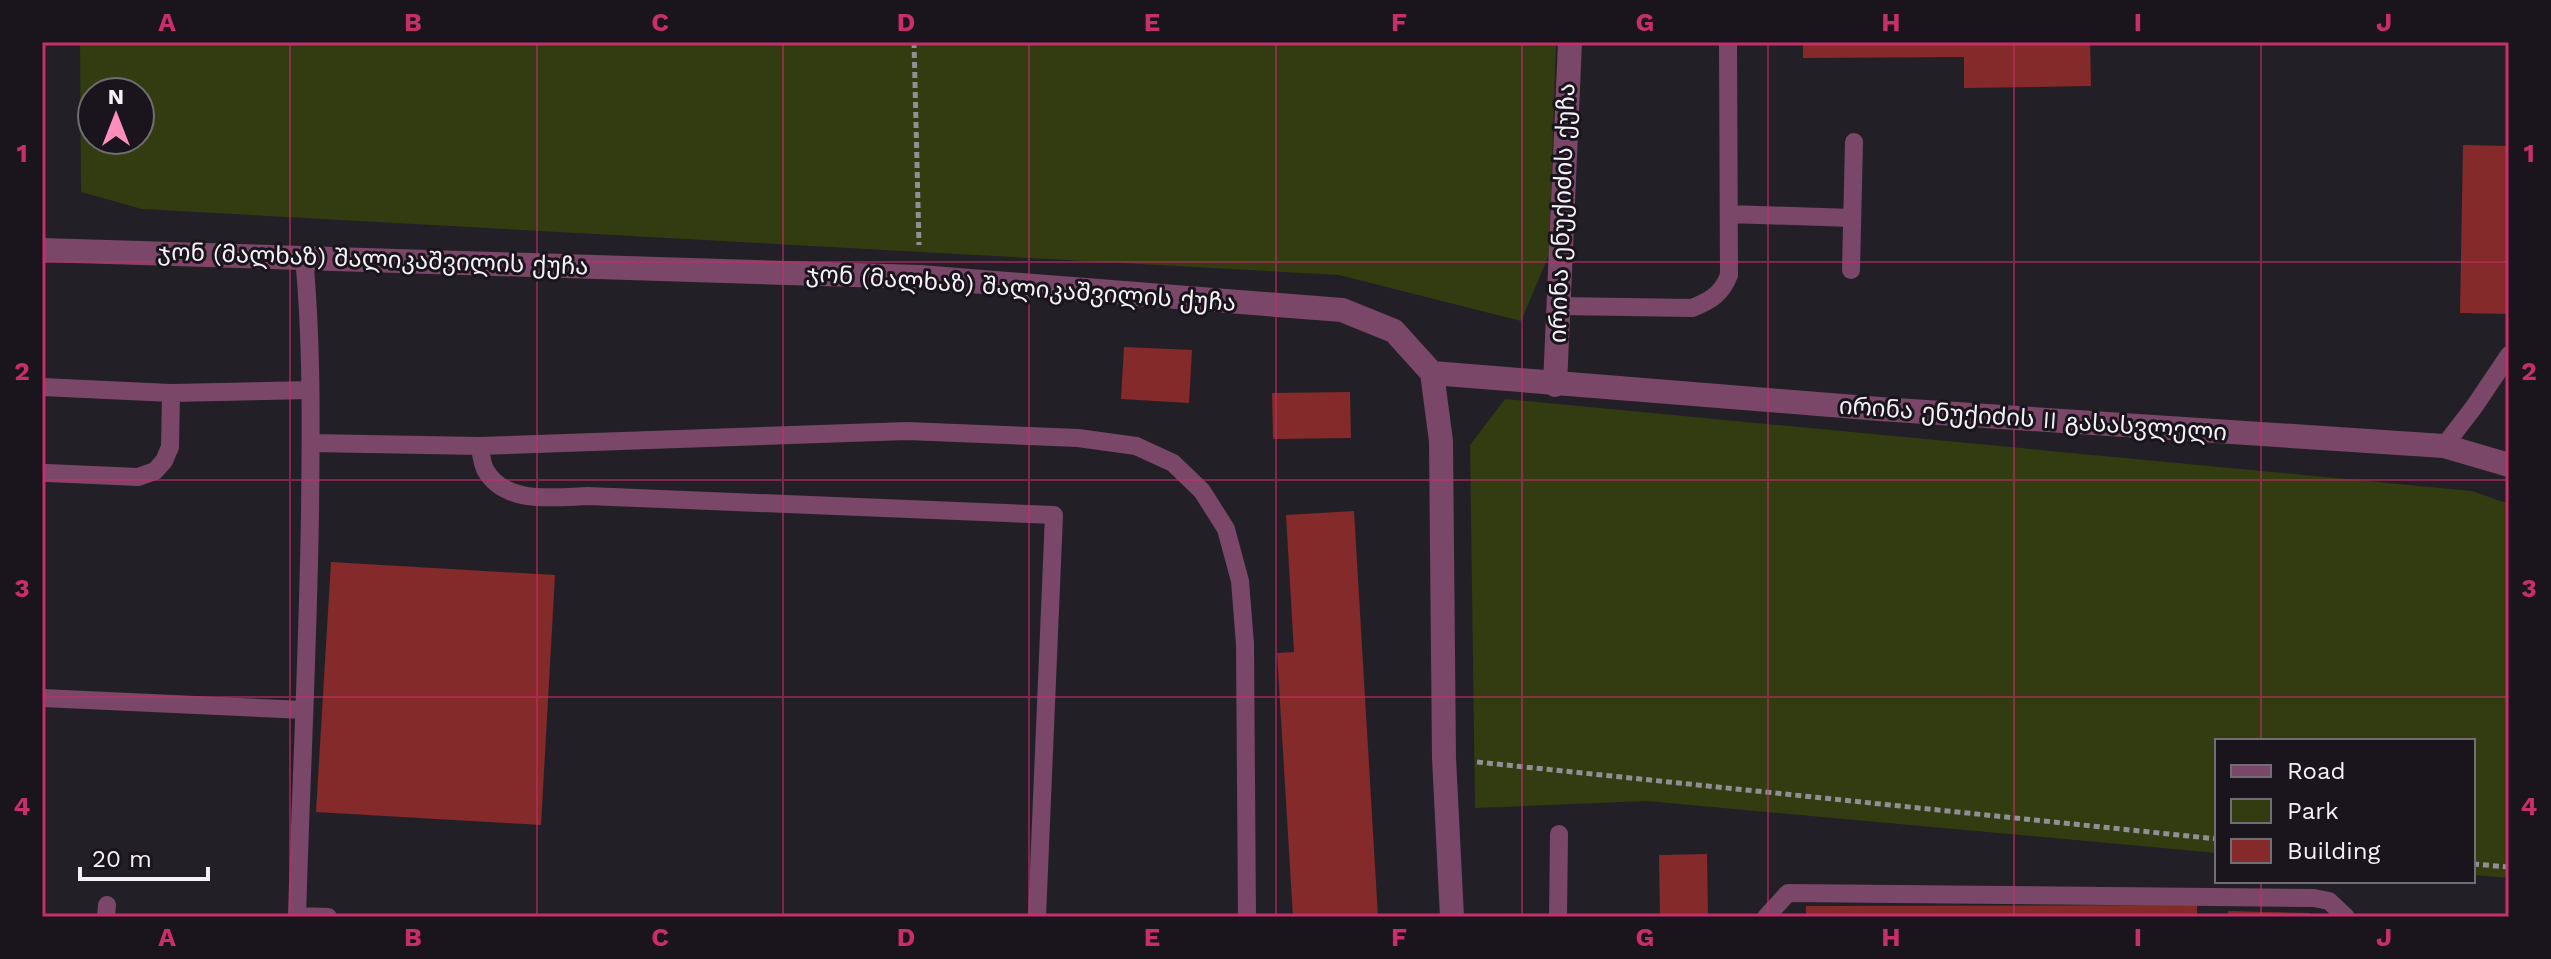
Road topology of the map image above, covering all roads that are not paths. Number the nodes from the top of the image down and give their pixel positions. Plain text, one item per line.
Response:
1 (1570, 42) edge
2 (1728, 42) edge
3 (1854, 142) dead end
4 (1729, 214) junction
5 (1852, 218) junction
6 (42, 250) edge
7 (304, 257) junction
8 (1851, 270) dead end
9 (1558, 306) junction
10 (2509, 355) edge
11 (1432, 373) junction
12 (1555, 385) junction
13 (42, 387) edge
14 (310, 390) junction
15 (171, 393) junction
16 (311, 443) junction
17 (480, 446) junction
18 (2444, 446) junction
19 (2509, 465) edge
20 (47, 473) dead end
21 (42, 698) edge
22 (304, 710) junction
23 (1559, 834) dead end
24 (2329, 909) edge
25 (328, 917) edge
26 (1037, 917) edge
27 (1247, 917) edge
28 (1452, 917) edge
29 (1558, 917) edge
30 (1766, 917) edge
31 (2346, 917) edge

1 - 9 street, ირინა ენუქიძის ქუჩა
2 - 4 lane
3 - 5 lane
4 - 5 lane
4 - 9 lane
5 - 8 lane
6 - 7 street, ჯონ (მალხაზ) შალიკაშვილის ქუჩა
7 - 11 street, ჯონ (მალხაზ) შალიკაშვილის ქუჩა
7 - 14 lane
9 - 12 street, ირინა ენუქიძის ქუჩა
10 - 18 lane
11 - 12 street, ირინა ენუქიძის II გასასვლელი
11 - 28 street
12 - 18 street, ირინა ენუქიძის II გასასვლელი
13 - 15 lane
14 - 15 lane
14 - 16 lane
15 - 20 lane
16 - 17 lane
16 - 22 lane
17 - 26 lane
17 - 27 lane
18 - 19 street, ირინა ენუქიძის II გასასვლელი
21 - 22 lane
22 - 25 lane
23 - 29 lane
24 - 30 lane
24 - 31 lane

